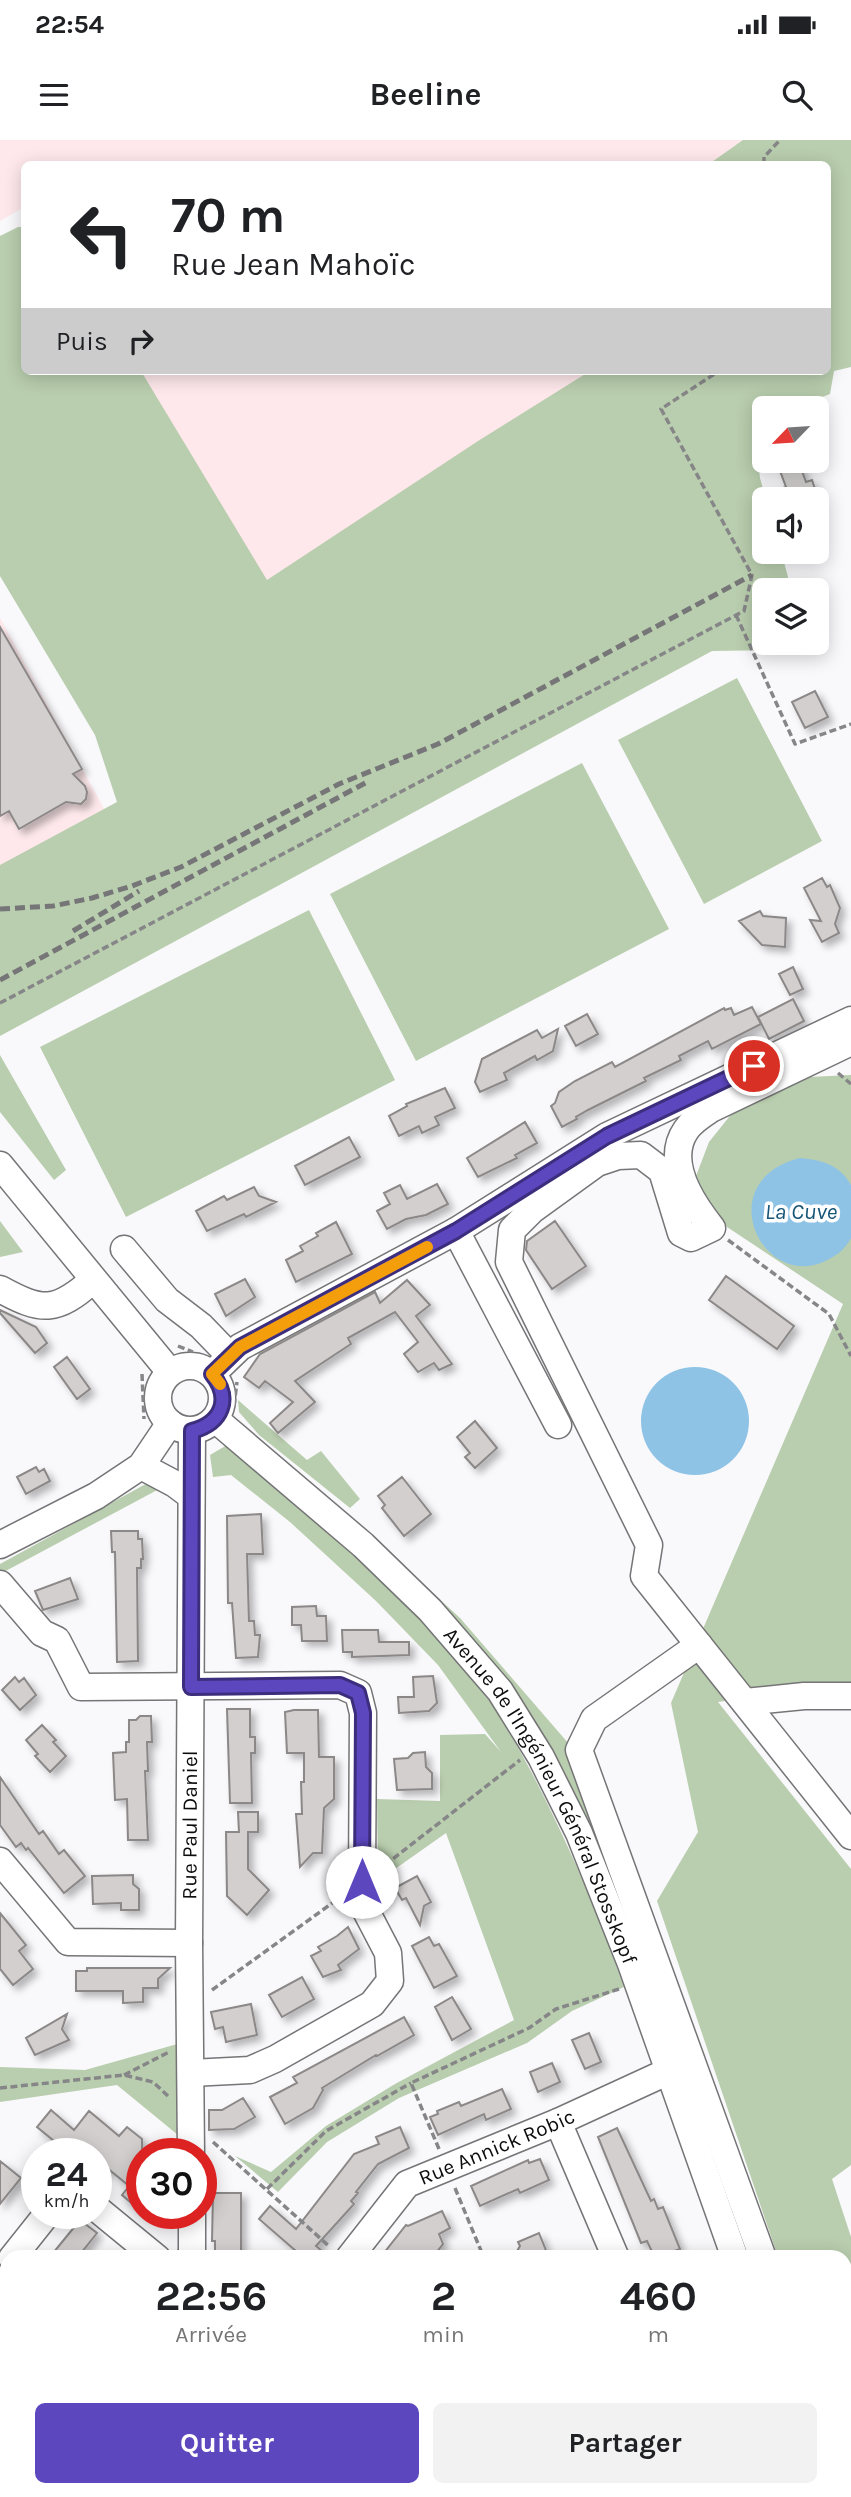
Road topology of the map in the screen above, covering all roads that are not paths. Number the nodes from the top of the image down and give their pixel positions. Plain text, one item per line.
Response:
1 (851, 1020) edge
2 (851, 1042) edge
3 (0, 1165) edge
4 (456, 1231) junction
5 (124, 1249) dead end
6 (93, 1280) junction
7 (0, 1289) edge
8 (222, 1358) junction
9 (165, 1365) junction
10 (558, 1425) dead end
11 (193, 1428) junction
12 (141, 1466) junction
13 (191, 1496) junction
14 (0, 1545) edge
15 (0, 1584) edge
16 (699, 1645) junction
17 (191, 1687) junction
18 (851, 1696) edge
19 (745, 1703) junction
20 (851, 1836) edge
21 (0, 1861) edge
22 (189, 1943) junction
23 (669, 2071) junction
24 (191, 2073) junction
25 (558, 2122) junction
26 (191, 2138) edge
27 (112, 2221) edge
28 (35, 2229) edge
29 (191, 2229) edge
30 (18, 2250) edge
31 (147, 2250) edge
32 (192, 2250) edge
33 (355, 2250) edge
34 (614, 2250) edge
35 (732, 2250) edge
36 (760, 2250) edge

1 - 4 street
2 - 16 street
3 - 6 street
4 - 8 street
4 - 10 street
5 - 8 street
6 - 7 street
6 - 9 street
8 - 9 street
8 - 11 street
9 - 11 street
11 - 12 street
11 - 13 street, Rue Paul Daniel
11 - 23 street, Avenue de l'Ingénieur Général Stosskopf
12 - 13 street
12 - 14 street
13 - 17 street, Rue Paul Daniel
15 - 17 street
16 - 19 street
16 - 36 street
17 - 22 street, Rue Paul Daniel
17 - 24 street
18 - 19 street
19 - 20 street
21 - 22 street
22 - 24 street, Rue Paul Daniel
23 - 25 street, Rue Annick Robic
23 - 35 street, Avenue de l'Ingénieur Général Stosskopf
24 - 26 street, Rue Paul Daniel
25 - 33 street, Rue Annick Robic
25 - 34 street
27 - 31 street
28 - 30 street
29 - 32 street

